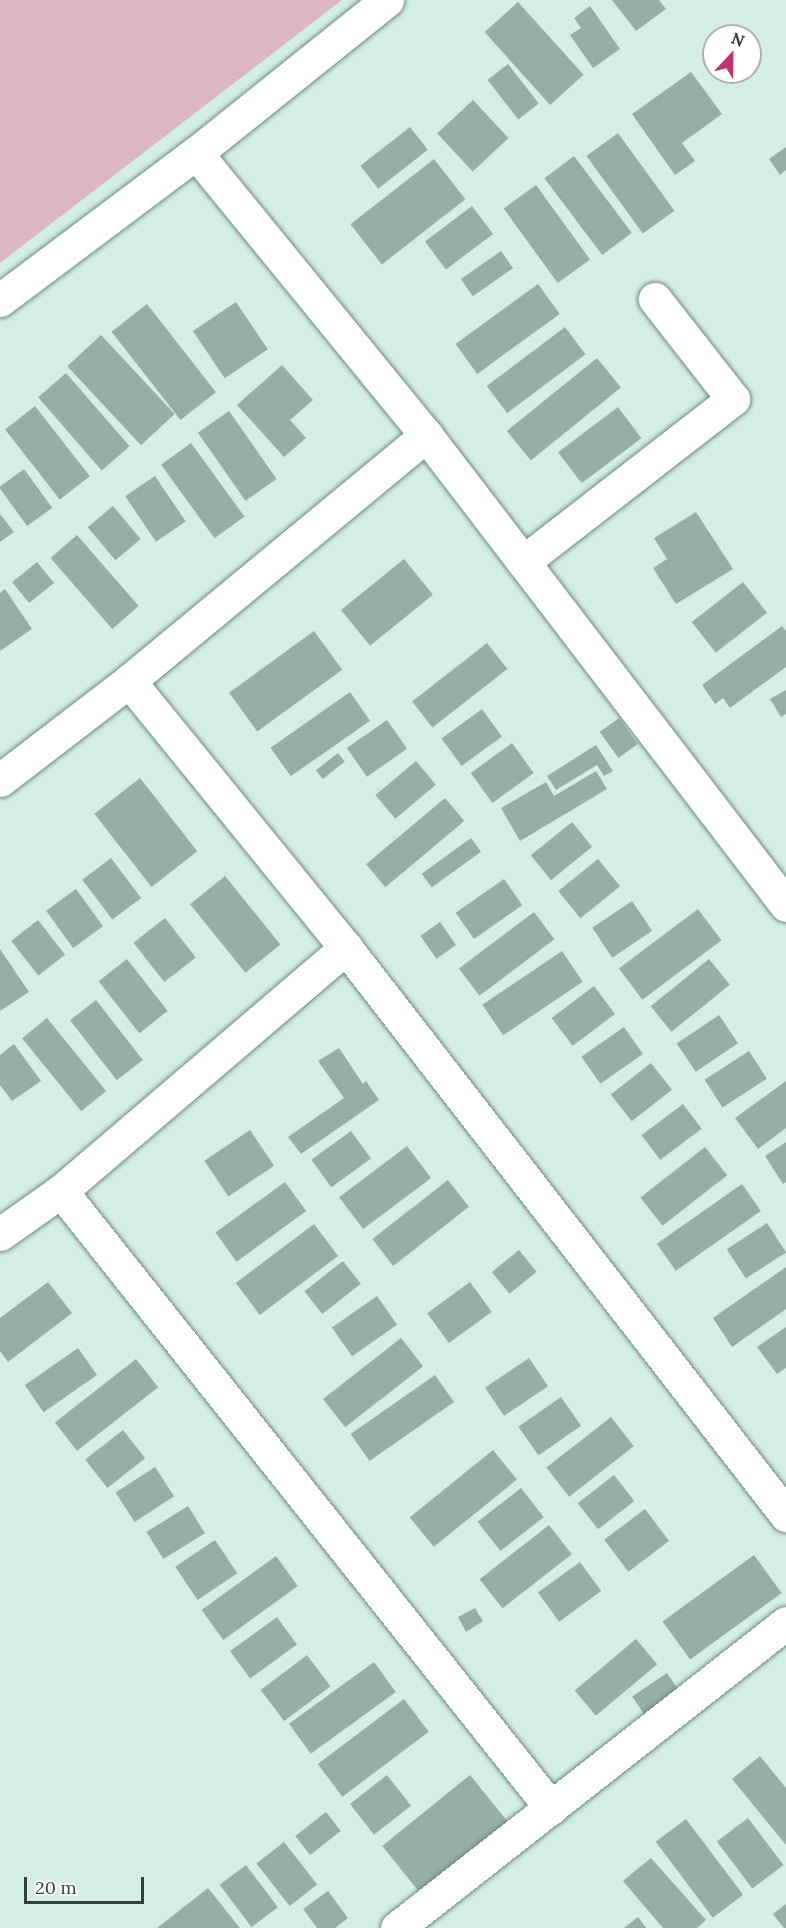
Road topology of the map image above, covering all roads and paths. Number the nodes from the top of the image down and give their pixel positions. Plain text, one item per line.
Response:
1 (387, 0) edge
2 (196, 153) junction
3 (655, 299) dead end
4 (0, 300) edge
5 (426, 435) junction
6 (524, 562) junction
7 (129, 681) junction
8 (0, 780) edge
9 (786, 905) edge
10 (346, 948) junction
11 (61, 1191) junction
12 (0, 1234) edge
13 (786, 1515) edge
14 (786, 1623) edge
15 (551, 1808) junction
16 (397, 1928) edge

1 - 2 street
2 - 4 street
2 - 5 street
3 - 6 street
5 - 6 street
5 - 7 street
6 - 9 street
7 - 8 street
7 - 10 street
10 - 11 street
10 - 13 street
11 - 12 street
11 - 15 street
14 - 15 street
15 - 16 street

